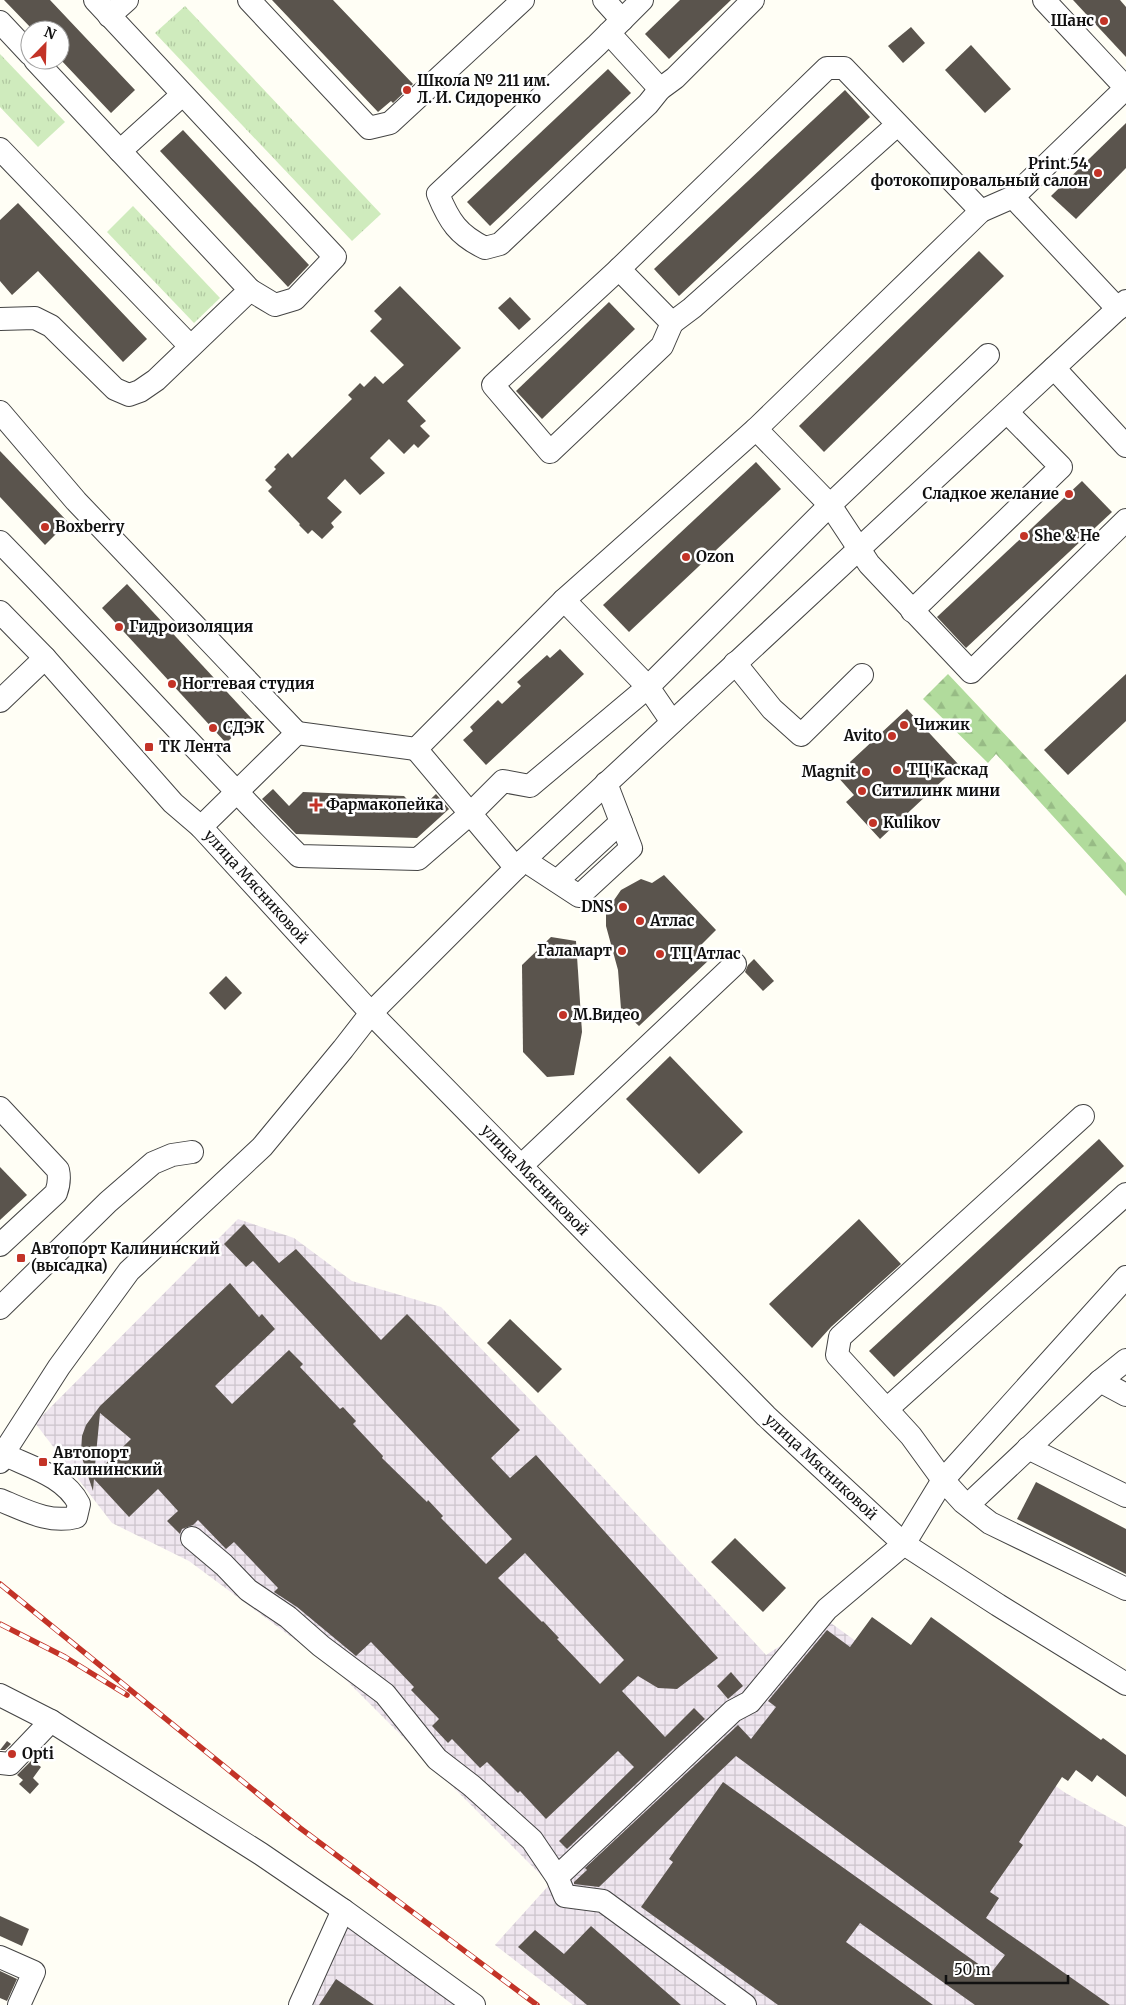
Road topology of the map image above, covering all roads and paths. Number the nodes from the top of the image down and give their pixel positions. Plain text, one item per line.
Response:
1 (127, 0) edge
2 (250, 0) edge
3 (523, 0) edge
4 (604, 0) edge
5 (642, 0) edge
6 (753, 0) edge
7 (1044, 0) edge
8 (102, 8) edge
9 (0, 22) edge
10 (616, 27) junction
11 (20, 43) edge
12 (44, 70) edge
13 (660, 88) junction
14 (182, 95) junction
15 (897, 125) junction
16 (120, 150) junction
17 (2, 154) edge
18 (1014, 197) junction
19 (981, 211) junction
20 (619, 269) junction
21 (250, 290) junction
22 (1122, 305) edge
23 (0, 319) edge
24 (672, 324) junction
25 (190, 346) junction
26 (988, 355) dead end
27 (1054, 368) junction
28 (0, 412) edge
29 (1007, 412) junction
30 (756, 429) junction
31 (1122, 433) edge
32 (830, 505) junction
33 (1126, 520) edge
34 (0, 542) edge
35 (858, 549) junction
36 (564, 600) junction
37 (912, 611) junction
38 (0, 612) edge
39 (44, 658) junction
40 (735, 663) junction
41 (862, 675) dead end
42 (648, 687) junction
43 (0, 701) edge
44 (672, 722) junction
45 (297, 733) junction
46 (416, 749) junction
47 (606, 783) junction
48 (236, 792) junction
49 (471, 813) junction
50 (201, 827) junction
51 (520, 864) junction
52 (735, 964) dead end
53 (371, 1013) junction
54 (0, 1108) edge
55 (1083, 1116) dead end
56 (192, 1152) dead end
57 (521, 1166) junction
58 (1126, 1194) edge
59 (0, 1245) edge
60 (1126, 1277) edge
61 (0, 1308) edge
62 (1126, 1360) edge
63 (1100, 1381) junction
64 (1126, 1395) edge
65 (887, 1409) junction
66 (1028, 1448) junction
67 (1, 1458) edge
68 (944, 1480) junction
69 (1126, 1496) edge
70 (0, 1500) edge
71 (968, 1505) junction
72 (192, 1538) dead end
73 (904, 1544) junction
74 (1126, 1589) edge
75 (1126, 1684) edge
76 (0, 1696) edge
77 (51, 1721) junction
78 (0, 1762) edge
79 (557, 1877) junction
80 (343, 1910) junction
81 (0, 1957) edge
82 (19, 2005) edge
83 (300, 2005) edge
84 (474, 2005) edge
85 (745, 2005) edge

1 - 8 street
2 - 3 street
4 - 10 street
5 - 10 street
6 - 13 street
7 - 18 street
8 - 14 street
9 - 11 street
10 - 13 street
10 - 13 street
12 - 16 street
14 - 16 street
14 - 21 street
15 - 19 street
15 - 20 street
15 - 24 street
16 - 21 street
17 - 25 street
18 - 19 street
18 - 22 street
19 - 30 street
20 - 24 street
20 - 24 street
21 - 25 street
22 - 27 street
23 - 25 street
26 - 32 street
27 - 29 street
27 - 31 street
28 - 45 street
29 - 35 street
29 - 37 street
30 - 32 street
30 - 36 street
32 - 35 street
32 - 42 street
33 - 37 street
34 - 48 street
35 - 37 street
35 - 40 street
36 - 42 street
36 - 46 street
38 - 39 street, улица Мясниковой
39 - 43 street
39 - 50 street, улица Мясниковой
40 - 41 street
40 - 44 street
42 - 44 street
42 - 49 street
44 - 47 street
45 - 46 street
45 - 48 street
46 - 49 street
47 - 51 street
47 - 51 street
48 - 49 street
48 - 50 street
49 - 51 street
50 - 53 street, улица Мясниковой
51 - 53 street
52 - 57 street
53 - 57 street, улица Мясниковой
53 - 67 street
54 - 59 street
55 - 65 street
56 - 61 street
57 - 73 street, улица Мясниковой
58 - 65 street
60 - 68 street
62 - 63 street
63 - 64 street
63 - 66 street
65 - 68 street
66 - 69 street
66 - 71 street
67 - 70 street
68 - 71 street
68 - 73 street
71 - 74 street
72 - 79 street
73 - 75 street, улица Мясниковой
73 - 79 street
76 - 77 street
77 - 78 street
77 - 80 street
79 - 85 street
80 - 83 street
80 - 84 street
81 - 82 street

